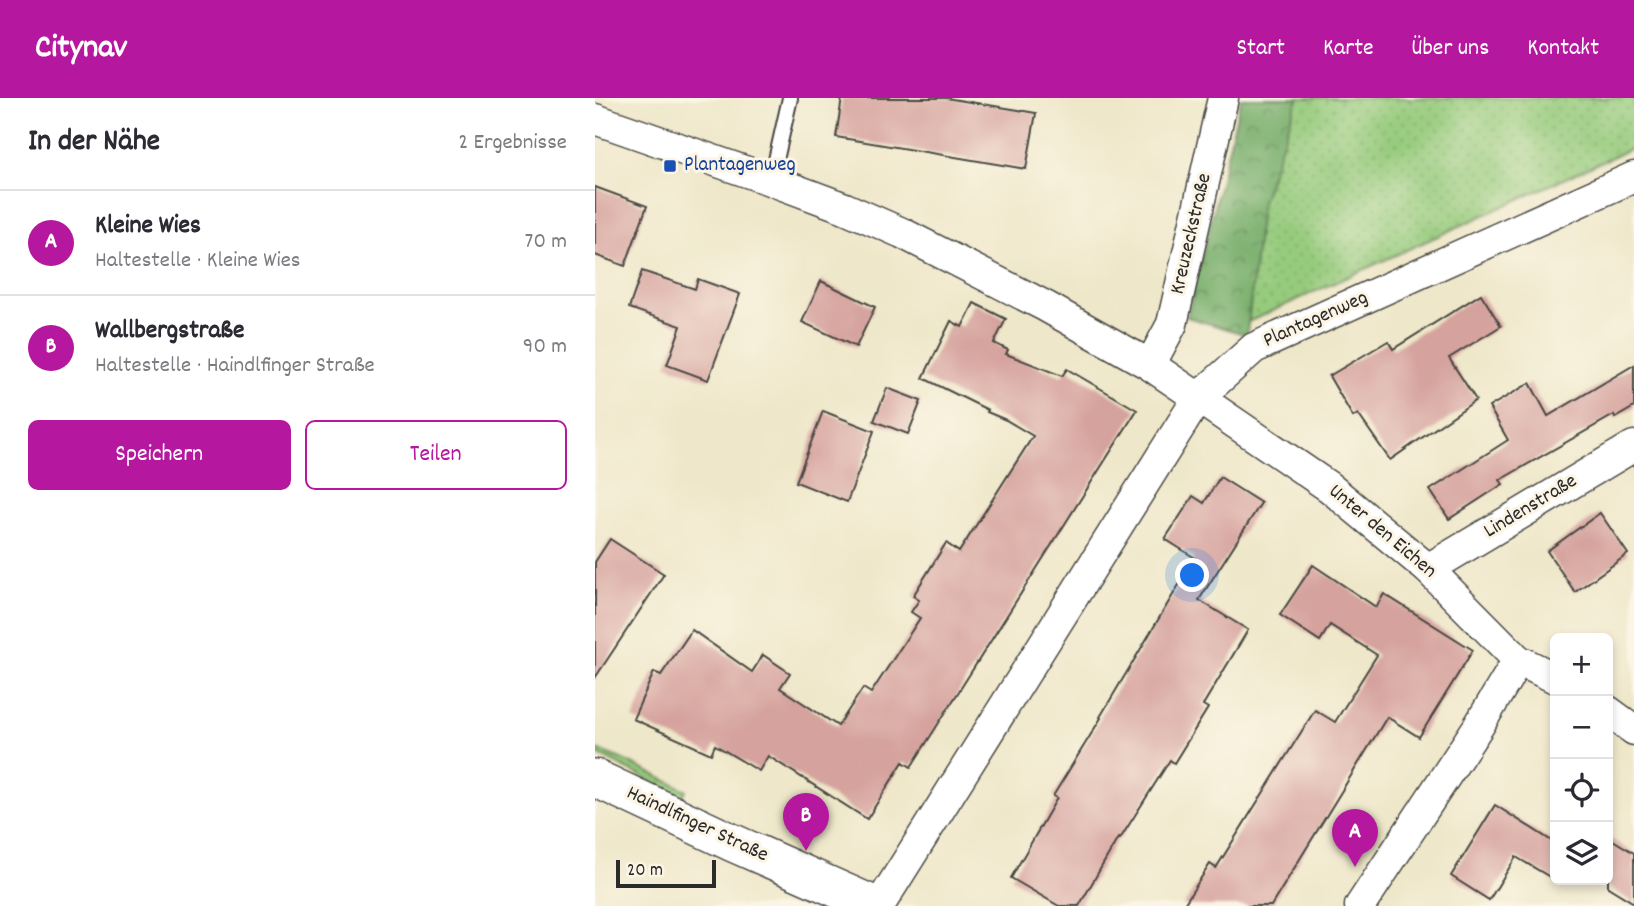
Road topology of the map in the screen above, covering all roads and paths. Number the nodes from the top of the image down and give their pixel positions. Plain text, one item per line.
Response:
1 (790, 98) edge
2 (1223, 98) edge
3 (595, 119) edge
4 (1634, 177) edge
5 (767, 179) junction
6 (1150, 365) junction
7 (1198, 398) junction
8 (1634, 446) edge
9 (1428, 569) junction
10 (1518, 660) junction
11 (1550, 676) edge
12 (1613, 715) edge
13 (1634, 730) edge
14 (595, 778) edge
15 (878, 906) edge
16 (1360, 906) edge

1 - 5 lane
2 - 6 street, Kreuzeckstraße
3 - 5 street
4 - 7 street, Plantagenweg
5 - 6 street
6 - 7 street
7 - 9 street, Unter den Eichen
7 - 15 street, Plantagenweg
8 - 9 street, Lindenstraße
9 - 10 street, Unter den Eichen
10 - 11 street, Unter den Eichen
10 - 16 street
12 - 13 street
14 - 15 street, Haindlfinger Straße

